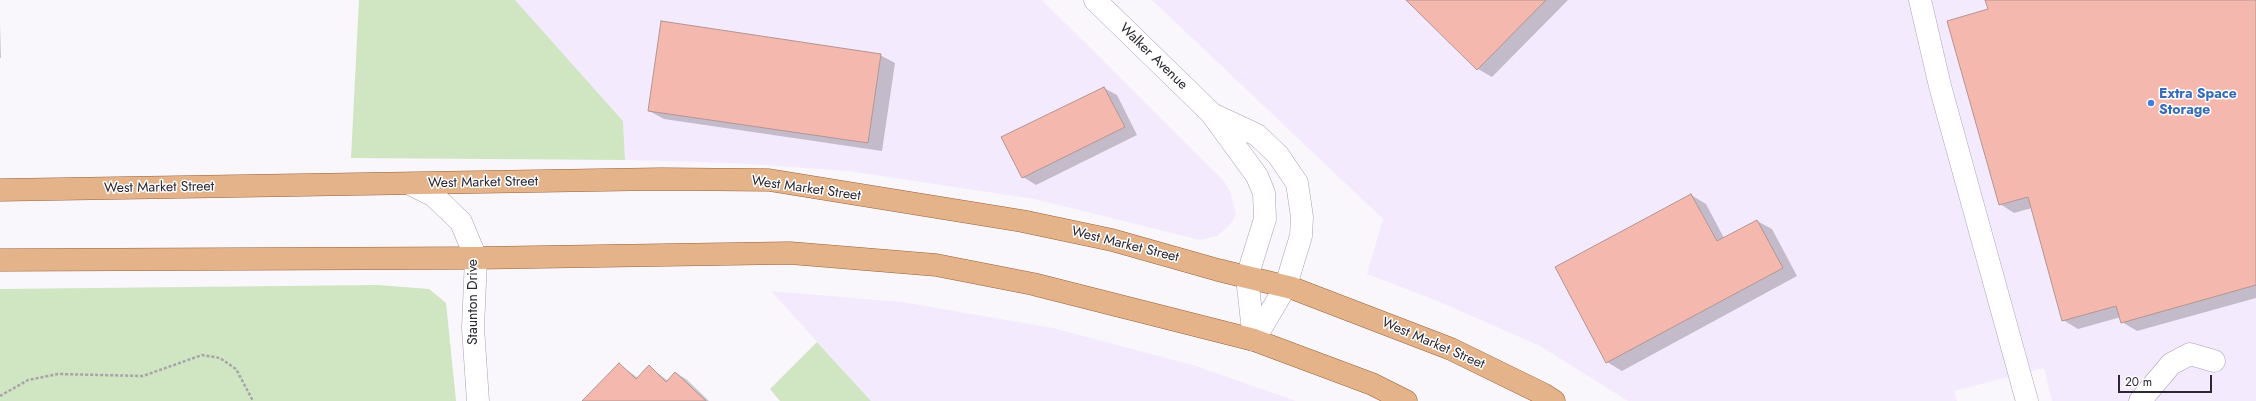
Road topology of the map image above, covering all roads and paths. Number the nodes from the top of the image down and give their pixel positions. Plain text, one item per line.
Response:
1 (1095, 0) edge
2 (1920, 0) edge
3 (1211, 113) junction
4 (410, 184) junction
5 (0, 190) edge
6 (476, 258) junction
7 (0, 260) edge
8 (1247, 277) junction
9 (1286, 286) junction
10 (1254, 340) junction
11 (2214, 361) dead end
12 (0, 396) edge
13 (254, 401) edge
14 (478, 401) edge
15 (1406, 401) edge
16 (1554, 401) edge
17 (2027, 401) edge
18 (2140, 401) edge

1 - 3 street, Walker Avenue
2 - 17 street
3 - 8 street, Walker Avenue
3 - 9 street, Walker Avenue
4 - 5 main road, West Market Street
4 - 6 street, Staunton Drive
4 - 8 main road, West Market Street
6 - 7 main road
6 - 10 main road
6 - 14 street, Staunton Drive
8 - 9 main road, West Market Street
8 - 10 street, Walker Avenue
9 - 10 street, Walker Avenue
9 - 16 main road, West Market Street
10 - 15 main road
11 - 18 street
12 - 13 path

